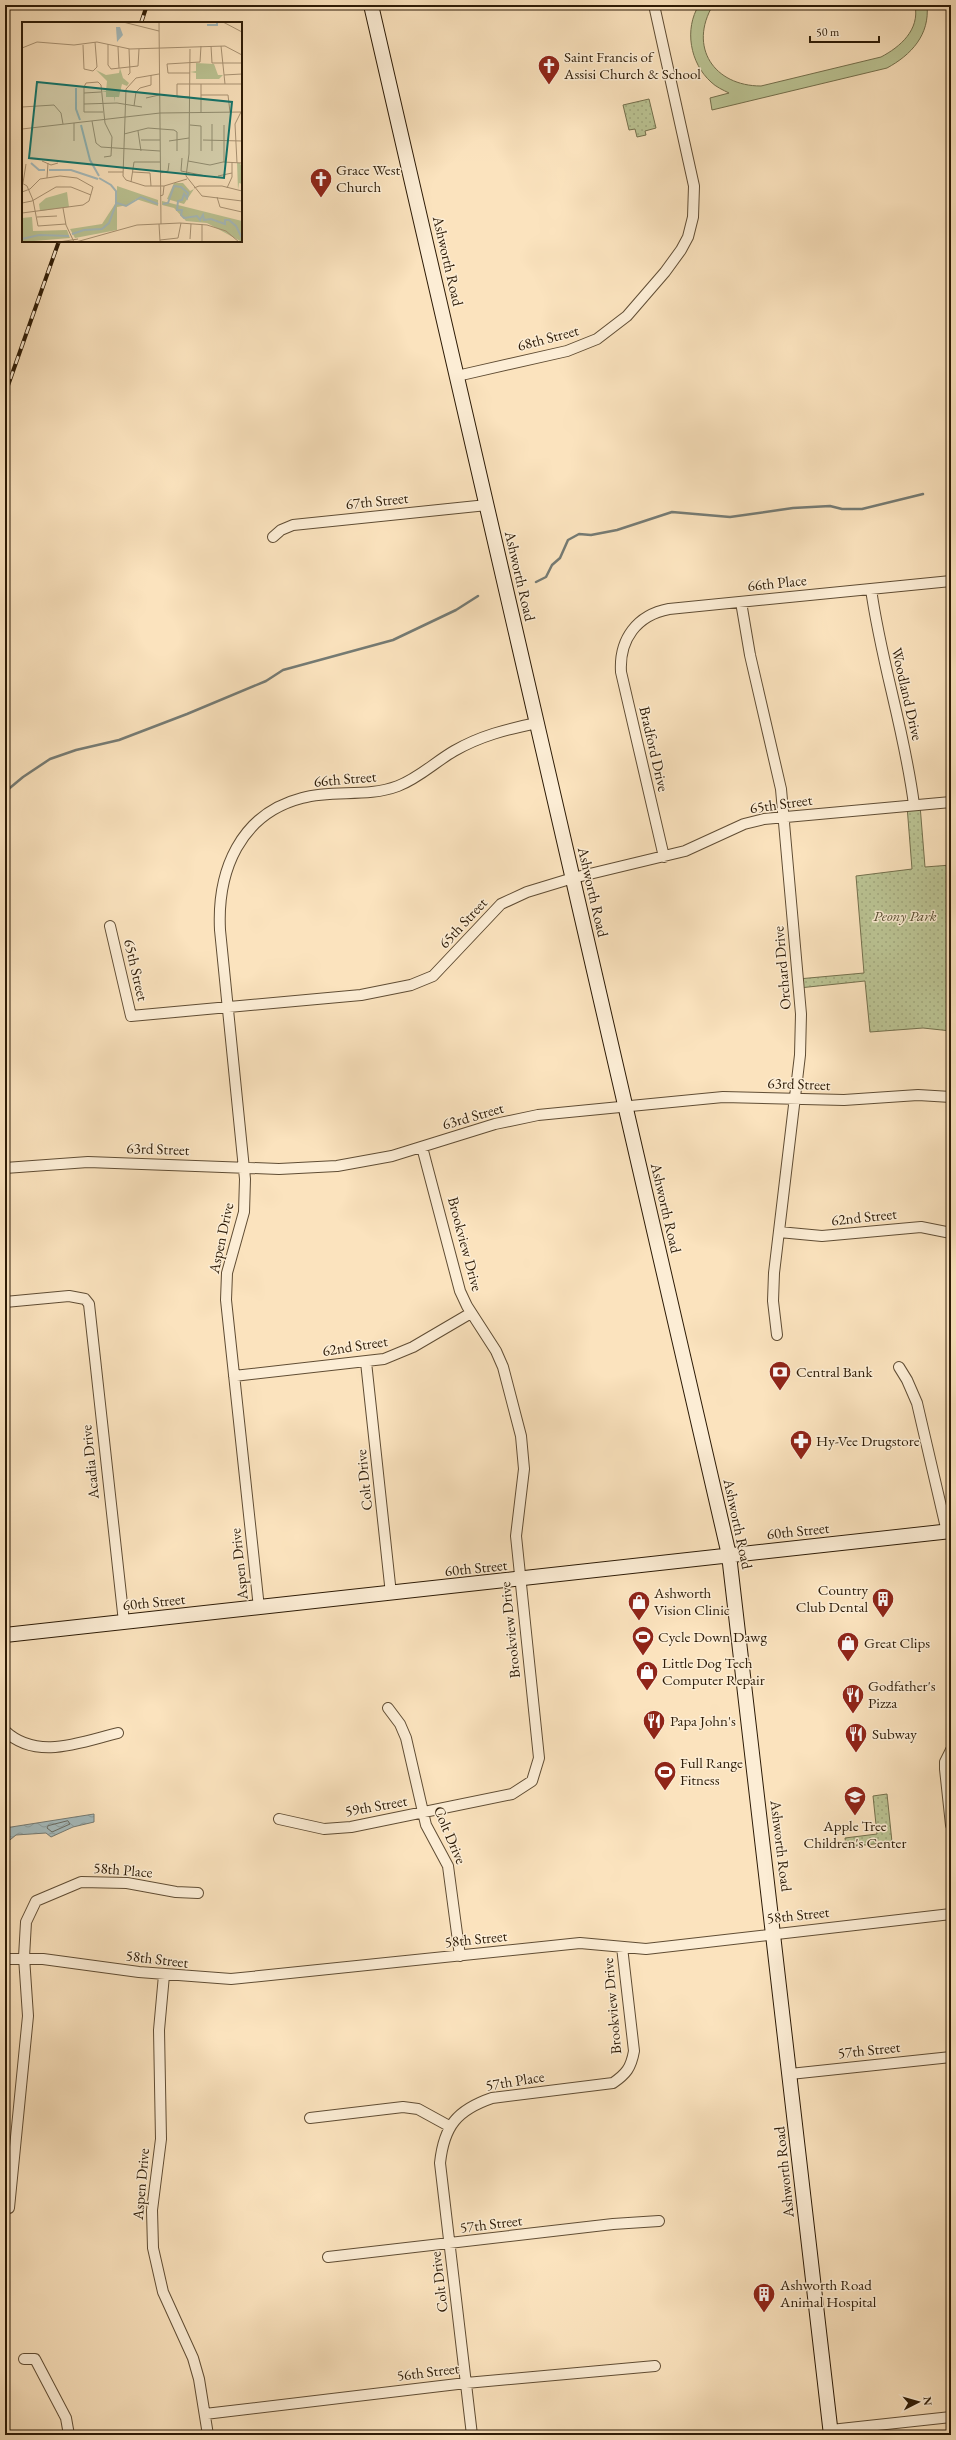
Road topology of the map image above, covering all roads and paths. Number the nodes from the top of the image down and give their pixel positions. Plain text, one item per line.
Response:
1 (371, 5) edge
2 (654, 5) edge
3 (457, 376) junction
4 (487, 505) junction
5 (273, 537) dead end
6 (951, 581) edge
7 (871, 589) junction
8 (741, 602) junction
9 (623, 648) joint
10 (537, 723) junction
11 (951, 802) edge
12 (914, 805) junction
13 (784, 816) junction
14 (664, 857) junction
15 (224, 875) joint
16 (573, 878) junction
17 (110, 926) dead end
18 (228, 1007) junction
19 (951, 1097) edge
20 (795, 1099) junction
21 (626, 1107) junction
22 (422, 1147) junction
23 (244, 1167) junction
24 (5, 1168) edge
25 (779, 1232) junction
26 (951, 1233) edge
27 (5, 1302) edge
28 (471, 1314) junction
29 (777, 1334) dead end
30 (366, 1362) junction
31 (899, 1368) dead end
32 (234, 1376) junction
33 (949, 1532) edge
34 (729, 1555) junction
35 (520, 1580) junction
36 (392, 1594) junction
37 (259, 1608) junction
38 (124, 1622) junction
39 (5, 1635) edge
40 (388, 1708) dead end
41 (5, 1731) edge
42 (118, 1733) dead end
43 (951, 1750) edge
44 (502, 1796) joint
45 (422, 1813) junction
46 (279, 1819) dead end
47 (951, 1825) edge
48 (198, 1892) dead end
49 (951, 1914) edge
50 (774, 1933) junction
51 (622, 1947) junction
52 (460, 1956) junction
53 (24, 1957) junction
54 (5, 1959) edge
55 (164, 1975) junction
56 (951, 2057) edge
57 (790, 2074) junction
58 (618, 2080) joint
59 (310, 2118) dead end
60 (449, 2126) junction
61 (10, 2208) dead end
62 (659, 2221) dead end
63 (449, 2244) junction
64 (328, 2257) dead end
65 (24, 2358) dead end
66 (655, 2366) dead end
67 (466, 2383) junction
68 (205, 2414) junction
69 (951, 2417) edge
70 (831, 2432) edge
71 (69, 2435) edge
72 (208, 2435) edge
73 (472, 2435) edge

1 - 3 main road, Ashworth Road
2 - 3 street, 68th Street
3 - 4 main road, Ashworth Road
4 - 5 street, 67th Street
4 - 10 main road, Ashworth Road
6 - 7 street, 66th Place
7 - 8 street, 66th Place
7 - 12 street, Woodland Drive
8 - 9 street, 66th Place
8 - 13 street, Orchard Drive
9 - 14 street, Bradford Drive
10 - 15 street, 66th Street
10 - 16 main road, Ashworth Road
11 - 12 street, 65th Street
12 - 13 street, 65th Street
13 - 14 street, 65th Street
13 - 20 street, Orchard Drive
14 - 16 street, 65th Street
15 - 18 street, Aspen Drive
16 - 18 street, 65th Street
16 - 21 main road, Ashworth Road
17 - 18 street, 65th Street
18 - 23 street, Aspen Drive
19 - 20 street, 63rd Street
20 - 21 street, 63rd Street
20 - 25 street, Orchard Drive
21 - 22 street, 63rd Street
21 - 34 main road, Ashworth Road
22 - 23 street, 63rd Street
22 - 28 street, Brookview Drive
23 - 24 street, 63rd Street
23 - 32 street, Aspen Drive
25 - 26 street, 62nd Street
25 - 29 street, Orchard Drive
27 - 38 street, Acadia Drive
28 - 30 street, 62nd Street
28 - 35 street, Brookview Drive
30 - 32 street, 62nd Street
30 - 36 street, Colt Drive
31 - 33 street
32 - 37 street, Aspen Drive
33 - 34 main road, 60th Street
34 - 35 main road, 60th Street
34 - 50 main road, Ashworth Road
35 - 36 main road, 60th Street
35 - 44 street, Brookview Drive
36 - 37 main road, 60th Street
37 - 38 main road, 60th Street
38 - 39 main road, 60th Street
40 - 45 street, Colt Drive
41 - 42 street
43 - 47 street
44 - 45 street, 59th Street
45 - 46 street, 59th Street
45 - 52 street, Colt Drive
48 - 53 street, 58th Place
49 - 50 street, 58th Street
50 - 51 street, 58th Street
50 - 57 main road, Ashworth Road
51 - 52 street, 58th Street
51 - 58 street, Brookview Drive
52 - 55 street, 58th Street
53 - 54 street, 58th Street
53 - 55 street, 58th Street
53 - 61 street, 58th Place
55 - 68 street, Aspen Drive
56 - 57 street, 57th Street
57 - 70 main road, Ashworth Road
58 - 60 street, 57th Place
59 - 60 street
60 - 63 street, Colt Drive
62 - 63 street, 57th Street
63 - 64 street, 57th Street
63 - 67 street, Colt Drive
65 - 71 street
66 - 67 street, 56th Street
67 - 68 street, 56th Street
67 - 73 street, Colt Drive
68 - 72 street, Aspen Drive
69 - 70 street

